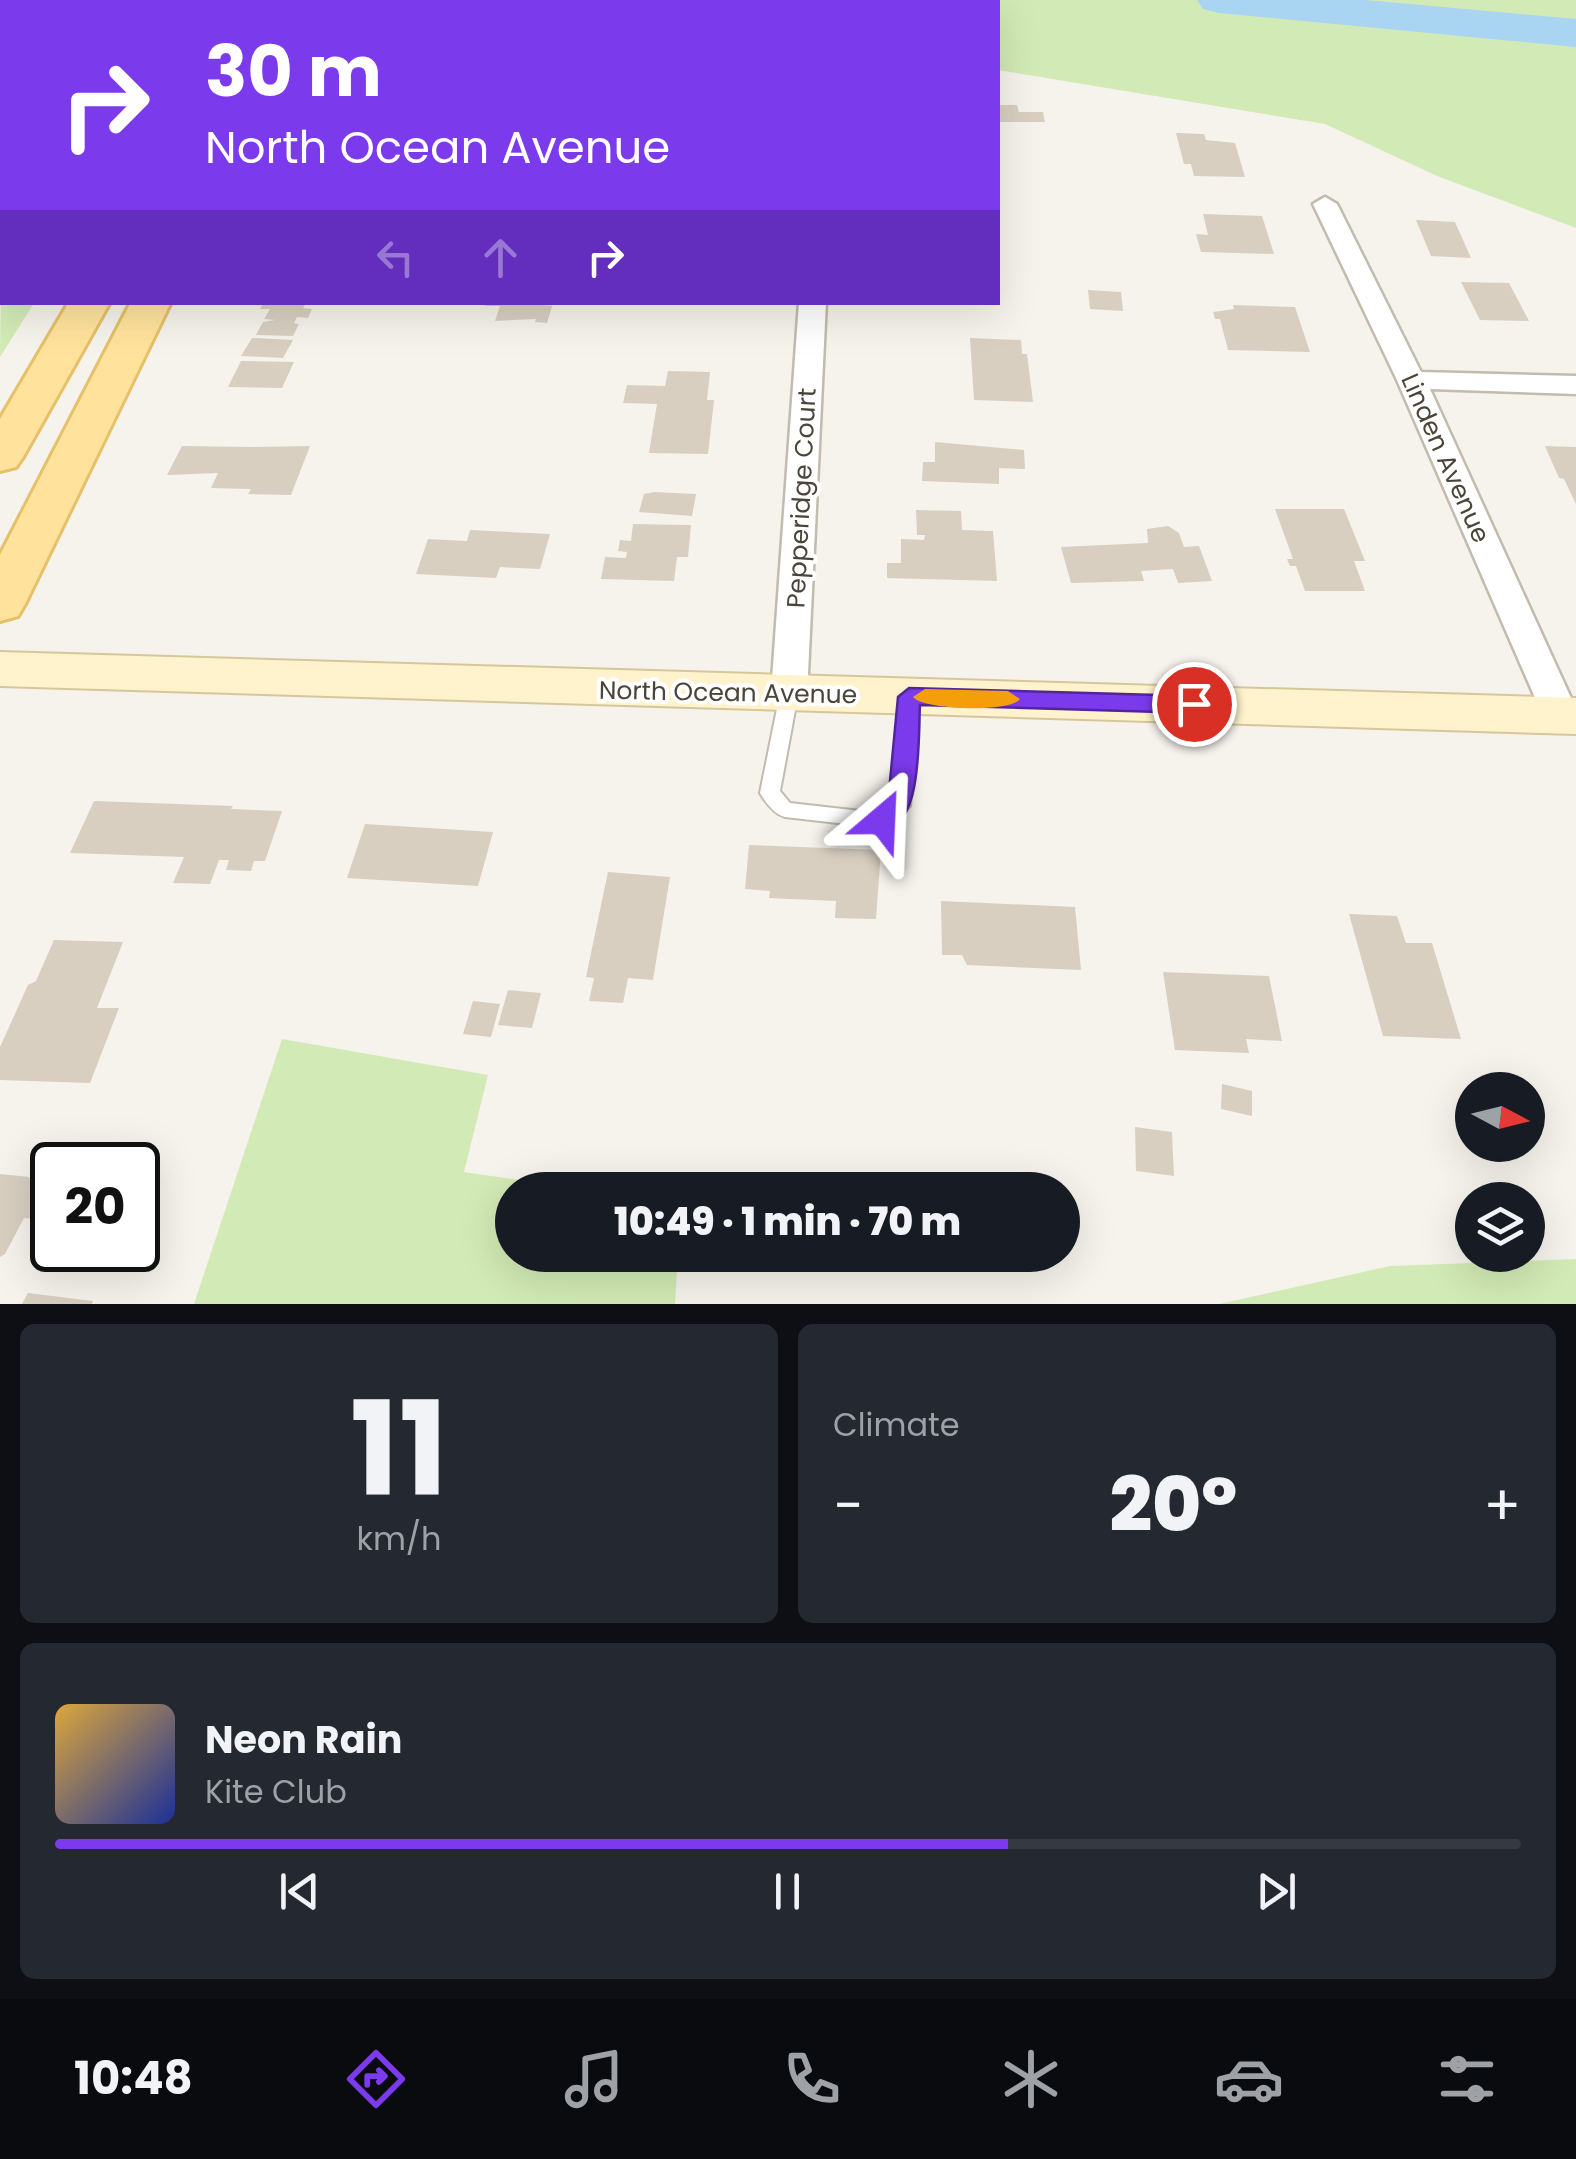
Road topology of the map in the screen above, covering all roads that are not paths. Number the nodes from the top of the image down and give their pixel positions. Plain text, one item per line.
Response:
1 (1325, 204) dead end
2 (88, 305) edge
3 (150, 305) edge
4 (813, 305) edge
5 (1411, 380) junction
6 (1576, 385) edge
7 (0, 457) edge
8 (0, 604) edge
9 (0, 669) edge
10 (788, 694) junction
11 (909, 697) junction
12 (1568, 716) edge

1 - 5 street, Linden Avenue
2 - 7 main road
3 - 8 main road
4 - 10 street, Pepperidge Court
5 - 6 street
5 - 12 street, Linden Avenue
9 - 10 main road, North Ocean Avenue
10 - 11 main road, North Ocean Avenue
10 - 11 lane
11 - 12 main road, North Ocean Avenue

